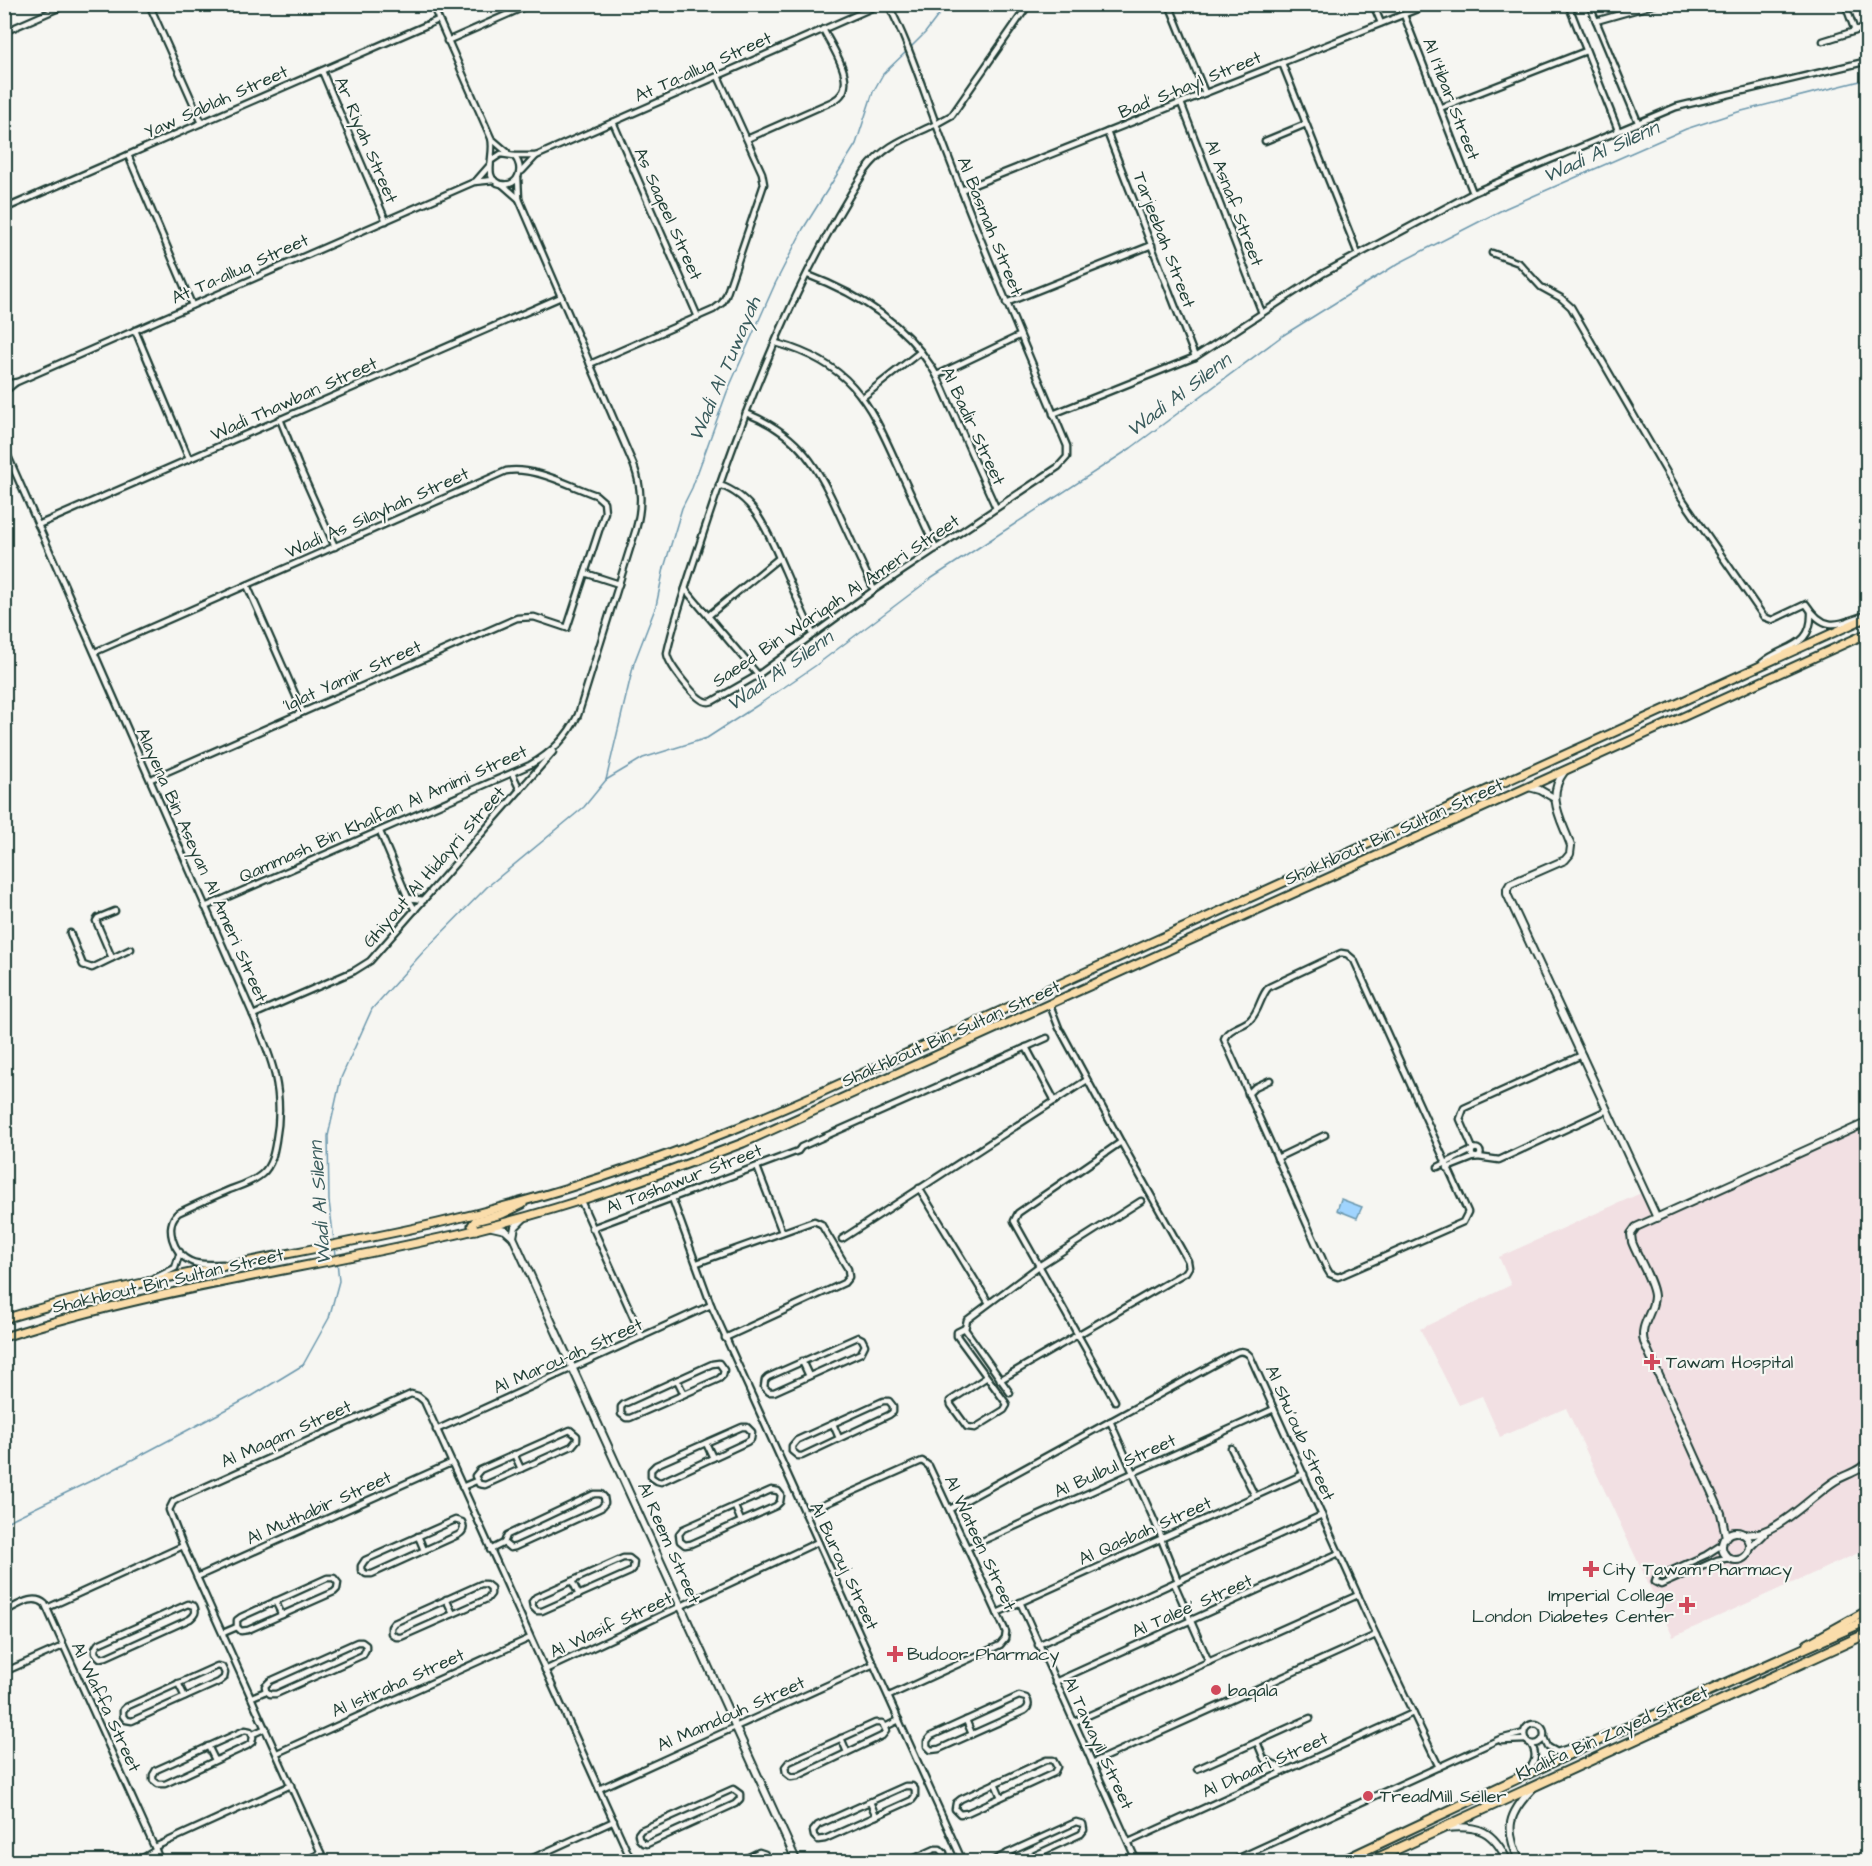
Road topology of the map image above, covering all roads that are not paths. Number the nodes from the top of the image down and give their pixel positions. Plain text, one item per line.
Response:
1 (68, 4) edge
2 (149, 4) edge
3 (432, 4) edge
4 (531, 4) edge
5 (881, 4) edge
6 (888, 4) edge
7 (1029, 4) edge
8 (1169, 4) edge
9 (1373, 4) edge
10 (1430, 4) edge
11 (1568, 4) edge
12 (1589, 4) edge
13 (1656, 4) edge
14 (1845, 4) edge
15 (1404, 15) junction
16 (438, 20) junction
17 (1596, 21) junction
18 (1381, 23) junction
19 (1868, 27) edge
20 (824, 29) junction
21 (1856, 31) junction
22 (4, 32) edge
23 (447, 41) junction
24 (1822, 41) dead end
25 (1586, 51) junction
26 (1868, 61) edge
27 (1282, 63) junction
28 (322, 71) junction
29 (718, 76) junction
30 (1205, 93) junction
31 (1180, 103) junction
32 (1440, 108) junction
33 (613, 122) junction
34 (1638, 122) junction
35 (201, 123) junction
36 (936, 124) junction
37 (1306, 124) junction
38 (1618, 130) junction
39 (1107, 132) junction
40 (491, 138) junction
41 (747, 139) junction
42 (1265, 141) dead end
43 (128, 155) junction
44 (512, 155) junction
45 (536, 156) junction
46 (491, 162) junction
47 (519, 176) junction
48 (494, 180) junction
49 (474, 182) junction
50 (501, 184) junction
51 (961, 190) junction
52 (1473, 193) junction
53 (519, 199) junction
54 (4, 209) edge
55 (386, 220) junction
56 (1152, 245) junction
57 (1492, 253) dead end
58 (1358, 254) junction
59 (808, 275) junction
60 (561, 297) junction
61 (1006, 303) junction
62 (192, 305) junction
63 (1263, 313) junction
64 (698, 317) junction
65 (135, 330) junction
66 (1019, 336) junction
67 (776, 343) junction
68 (920, 352) junction
69 (1195, 357) junction
70 (590, 364) junction
71 (937, 375) junction
72 (17, 381) junction
73 (4, 384) edge
74 (4, 392) edge
75 (863, 397) junction
76 (746, 413) junction
77 (1053, 414) junction
78 (280, 419) junction
79 (4, 447) edge
80 (1067, 457) joint
81 (189, 459) junction
82 (719, 485) junction
83 (996, 508) junction
84 (38, 525) junction
85 (335, 547) junction
86 (936, 549) junction
87 (779, 558) junction
88 (585, 573) junction
89 (619, 584) junction
90 (247, 585) junction
91 (685, 589) junction
92 (874, 590) junction
93 (1811, 611) junction
94 (1868, 615) edge
95 (708, 616) junction
96 (567, 628) joint
97 (1868, 633) edge
98 (813, 634) junction
99 (95, 652) junction
100 (1759, 666) junction
101 (758, 675) junction
102 (303, 712) junction
103 (558, 745) junction
104 (1564, 771) junction
105 (512, 773) junction
106 (151, 779) junction
107 (1529, 788) junction
108 (520, 790) junction
109 (1554, 798) junction
110 (380, 832) junction
111 (408, 898) junction
112 (424, 900) junction
113 (205, 907) junction
114 (415, 910) junction
115 (115, 911) dead end
116 (70, 933) dead end
117 (132, 949) dead end
118 (112, 958) junction
119 (1050, 1005) junction
120 (253, 1015) junction
121 (1047, 1038) dead end
122 (1026, 1047) junction
123 (1582, 1055) junction
124 (1087, 1080) junction
125 (1270, 1080) dead end
126 (1248, 1094) junction
127 (1054, 1101) junction
128 (1607, 1110) junction
129 (1868, 1122) edge
130 (1325, 1135) dead end
131 (1120, 1142) junction
132 (1476, 1152) junction
133 (1277, 1158) junction
134 (1447, 1166) junction
135 (757, 1167) junction
136 (1438, 1168) dead end
137 (919, 1188) junction
138 (672, 1198) junction
139 (531, 1199) junction
140 (581, 1201) junction
141 (1140, 1201) dead end
142 (528, 1216) junction
143 (1657, 1218) junction
144 (592, 1228) junction
145 (479, 1229) junction
146 (782, 1232) junction
147 (513, 1237) junction
148 (842, 1239) dead end
149 (180, 1252) junction
150 (697, 1263) junction
151 (227, 1264) junction
152 (1039, 1266) junction
153 (150, 1281) junction
154 (988, 1303) junction
155 (711, 1305) junction
156 (4, 1319) edge
157 (965, 1328) junction
158 (1077, 1334) junction
159 (4, 1337) edge
160 (642, 1337) junction
161 (725, 1338) junction
162 (736, 1361) junction
163 (802, 1362) junction
164 (574, 1368) junction
165 (724, 1368) junction
166 (809, 1376) junction
167 (987, 1377) junction
168 (677, 1380) junction
169 (1000, 1380) junction
170 (764, 1387) junction
171 (750, 1394) junction
172 (1010, 1394) dead end
173 (684, 1395) junction
174 (1115, 1401) dead end
175 (1274, 1408) junction
176 (1110, 1421) junction
177 (833, 1424) junction
178 (765, 1425) junction
179 (436, 1430) junction
180 (752, 1432) junction
181 (839, 1438) junction
182 (706, 1443) junction
183 (1232, 1448) dead end
184 (792, 1451) junction
185 (514, 1454) junction
186 (780, 1457) junction
187 (713, 1458) junction
188 (1868, 1461) edge
189 (451, 1463) junction
190 (521, 1469) junction
191 (1868, 1471) edge
192 (1132, 1473) junction
193 (1304, 1474) junction
194 (476, 1481) junction
195 (462, 1487) junction
196 (794, 1489) junction
197 (781, 1495) junction
198 (1255, 1496) junction
199 (735, 1506) junction
200 (950, 1509) junction
201 (805, 1513) junction
202 (1721, 1513) junction
203 (1322, 1515) junction
204 (476, 1518) junction
205 (543, 1518) junction
206 (741, 1521) junction
207 (463, 1524) junction
208 (549, 1532) junction
209 (1741, 1533) junction
210 (418, 1536) junction
211 (1162, 1538) junction
212 (1724, 1541) junction
213 (818, 1542) junction
214 (504, 1543) junction
215 (183, 1546) junction
216 (967, 1548) junction
217 (1750, 1548) junction
218 (424, 1550) junction
219 (490, 1550) junction
220 (1339, 1554) junction
221 (1730, 1558) junction
222 (198, 1577) junction
223 (572, 1581) junction
224 (505, 1582) junction
225 (1176, 1582) junction
226 (491, 1588) junction
227 (579, 1595) junction
228 (1358, 1595) junction
229 (446, 1599) junction
230 (208, 1601) junction
231 (275, 1601) junction
232 (1020, 1602) junction
233 (533, 1607) junction
234 (47, 1608) junction
235 (195, 1608) junction
236 (682, 1608) junction
237 (1868, 1610) edge
238 (4, 1612) edge
239 (519, 1613) junction
240 (997, 1613) junction
241 (453, 1614) junction
242 (282, 1616) junction
243 (151, 1620) junction
244 (1868, 1620) edge
245 (1191, 1621) junction
246 (237, 1627) junction
247 (1868, 1633) edge
248 (157, 1634) junction
249 (223, 1634) junction
250 (1376, 1635) junction
251 (530, 1638) junction
252 (1038, 1645) junction
253 (63, 1646) junction
254 (1795, 1652) junction
255 (1209, 1662) junction
256 (874, 1664) junction
257 (237, 1665) junction
258 (305, 1665) junction
259 (545, 1670) junction
260 (225, 1671) junction
261 (4, 1672) edge
262 (311, 1678) junction
263 (1055, 1682) junction
264 (178, 1683) junction
265 (266, 1691) junction
266 (889, 1696) junction
267 (185, 1697) junction
268 (252, 1697) junction
269 (1413, 1713) junction
270 (1310, 1718) dead end
271 (899, 1720) junction
272 (966, 1720) junction
273 (1074, 1722) junction
274 (885, 1726) junction
275 (736, 1727) junction
276 (266, 1728) junction
277 (1524, 1733) junction
278 (253, 1734) junction
279 (972, 1734) junction
280 (1610, 1735) junction
281 (841, 1738) junction
282 (1544, 1738) junction
283 (1257, 1742) junction
284 (1528, 1742) junction
285 (1493, 1743) junction
286 (208, 1746) junction
287 (927, 1746) junction
288 (847, 1752) junction
289 (914, 1752) junction
290 (277, 1753) junction
291 (215, 1760) junction
292 (1092, 1763) junction
293 (1439, 1767) junction
294 (1197, 1769) dead end
295 (1282, 1772) junction
296 (1525, 1774) junction
297 (995, 1783) junction
298 (928, 1784) junction
299 (1537, 1784) junction
300 (291, 1785) junction
301 (599, 1789) junction
302 (915, 1789) junction
303 (1001, 1797) junction
304 (870, 1802) junction
305 (955, 1809) junction
306 (677, 1814) junction
307 (876, 1816) junction
308 (943, 1816) junction
309 (614, 1821) junction
310 (683, 1827) junction
311 (1440, 1828) junction
312 (639, 1839) junction
313 (1129, 1842) junction
314 (625, 1845) junction
315 (956, 1847) junction
316 (156, 1850) junction
317 (321, 1853) junction
318 (944, 1853) junction
319 (1008, 1853) junction
320 (137, 1862) edge
321 (161, 1862) edge
322 (302, 1862) edge
323 (326, 1862) edge
324 (524, 1862) edge
325 (632, 1862) edge
326 (738, 1862) edge
327 (768, 1862) edge
328 (797, 1862) edge
329 (906, 1862) edge
330 (942, 1862) edge
331 (963, 1862) edge
332 (990, 1862) edge
333 (1018, 1862) edge
334 (1137, 1862) edge
335 (1230, 1862) edge
336 (1340, 1862) edge
337 (1369, 1862) edge
338 (1508, 1862) edge
339 (1520, 1862) edge

1 - 22 street
2 - 35 street
3 - 16 street
4 - 23 street
5 - 20 street, At Ta-alluq Street
6 - 36 street, Al Basmah Street
7 - 36 street, Saeed Bin Wariqah Al Ameri Street
8 - 30 street
9 - 18 street
10 - 15 street, Bad' S-hayl Street
11 - 25 street
12 - 17 street
13 - 17 street
14 - 21 street
15 - 18 street, Bad' S-hayl Street
15 - 32 street, Al I'tibar Street
16 - 23 street
16 - 28 street, Yaw Sablah Street
17 - 34 street
18 - 27 street, Bad' S-hayl Street
19 - 21 street
20 - 29 street, At Ta-alluq Street
20 - 41 street
21 - 24 street
23 - 40 street
25 - 32 street
25 - 38 street
26 - 34 street
27 - 30 street, Bad' S-hayl Street
27 - 37 street
28 - 35 street, Yaw Sablah Street
28 - 55 street, Ar Riyah Street
29 - 33 street, At Ta-alluq Street
29 - 41 street
30 - 31 street, Bad' S-hayl Street
31 - 39 street, Bad' S-hayl Street
31 - 63 street, Al Asnaf Street
32 - 52 street, Al I'tibar Street
33 - 45 street, At Ta-alluq Street
33 - 64 street, As Saqeel Street
34 - 38 street
35 - 43 street, Yaw Sablah Street
36 - 51 street, Al Basmah Street
36 - 59 street, Saeed Bin Wariqah Al Ameri Street
37 - 42 street
37 - 58 street
38 - 52 street
39 - 51 street, Bad' S-hayl Street
39 - 56 street, Tarjeebah Street
40 - 44 street
40 - 46 street
41 - 64 street
43 - 54 street, Yaw Sablah Street
43 - 62 street
44 - 45 street, At Ta-alluq Street
44 - 46 street
44 - 47 street
45 - 47 street, At Ta-alluq Street
46 - 48 street
46 - 49 street, At Ta-alluq Street
47 - 50 street
47 - 53 street, Qammash Bin Khalfan Al Amimi Street
48 - 49 street, At Ta-alluq Street
48 - 50 street
49 - 55 street, At Ta-alluq Street
50 - 53 street, Qammash Bin Khalfan Al Amimi Street
51 - 61 street, Al Basmah Street
52 - 58 street
53 - 60 street, Qammash Bin Khalfan Al Amimi Street
55 - 62 street, At Ta-alluq Street
56 - 61 street
56 - 69 street, Tarjeebah Street
57 - 93 street
58 - 63 street
59 - 67 street, Saeed Bin Wariqah Al Ameri Street
59 - 68 street, Al Badir Street
60 - 70 street, Qammash Bin Khalfan Al Amimi Street
60 - 78 street, Wadi Thawban Street
61 - 66 street, Al Basmah Street
62 - 65 street, At Ta-alluq Street
63 - 69 street
64 - 70 street
65 - 72 street, At Ta-alluq Street
65 - 81 street
66 - 71 street
66 - 77 street, Al Basmah Street
67 - 75 street
67 - 76 street, Saeed Bin Wariqah Al Ameri Street
68 - 71 street, Al Badir Street
68 - 75 street
69 - 77 street
70 - 89 street, Qammash Bin Khalfan Al Amimi Street
71 - 83 street, Al Badir Street
72 - 73 street, At Ta-alluq Street
72 - 74 street, At Ta-alluq Street
75 - 86 street
76 - 82 street, Saeed Bin Wariqah Al Ameri Street
76 - 92 street
77 - 80 street, Al Basmah Street
78 - 81 street, Wadi Thawban Street
78 - 85 street
79 - 84 street, Alayena Bin Aseyan Al Ameri Street
80 - 83 street, Saeed Bin Wariqah Al Ameri Street
81 - 84 street, Wadi Thawban Street
82 - 87 street
82 - 91 street, Saeed Bin Wariqah Al Ameri Street
83 - 86 street, Saeed Bin Wariqah Al Ameri Street
84 - 99 street, Alayena Bin Aseyan Al Ameri Street
85 - 88 street, Wadi As Silayhah Street
85 - 90 street, Wadi As Silayhah Street
86 - 92 street, Saeed Bin Wariqah Al Ameri Street
87 - 95 street
87 - 98 street
88 - 89 street
88 - 96 street, Wadi As Silayhah Street
89 - 103 street, Qammash Bin Khalfan Al Amimi Street
90 - 99 street, Wadi As Silayhah Street
90 - 102 street
91 - 95 street
91 - 101 street, Saeed Bin Wariqah Al Ameri Street
92 - 98 street, Saeed Bin Wariqah Al Ameri Street
93 - 94 street
93 - 100 street
94 - 100 main road, Shakhbout Bin Sultan Street
95 - 101 street
96 - 102 street, 'Iqlat Yamir Street
97 - 104 main road, Shakhbout Bin Sultan Street
98 - 101 street, Saeed Bin Wariqah Al Ameri Street
99 - 106 street, Alayena Bin Aseyan Al Ameri Street
100 - 139 main road, Shakhbout Bin Sultan Street
102 - 106 street, 'Iqlat Yamir Street
103 - 105 street, Qammash Bin Khalfan Al Amimi Street
103 - 108 street
104 - 107 main road, Shakhbout Bin Sultan Street
104 - 109 street
105 - 108 street, Ghiyout Al Hidayri Street
105 - 110 street, Qammash Bin Khalfan Al Amimi Street
106 - 113 street, Alayena Bin Aseyan Al Ameri Street
107 - 109 street
107 - 119 main road, Shakhbout Bin Sultan Street
108 - 112 street, Ghiyout Al Hidayri Street
109 - 123 street
110 - 111 street
110 - 113 street, Qammash Bin Khalfan Al Amimi Street
111 - 112 street
111 - 114 street
112 - 114 street, Ghiyout Al Hidayri Street
113 - 120 street, Alayena Bin Aseyan Al Ameri Street
114 - 120 street, Ghiyout Al Hidayri Street
115 - 118 street
116 - 118 street
117 - 118 street
119 - 124 street
119 - 140 main road, Shakhbout Bin Sultan Street
120 - 149 street, Alayena Bin Aseyan Al Ameri Street
121 - 122 street, Al Tashawur Street
122 - 127 street
122 - 135 street, Al Tashawur Street
123 - 128 street
123 - 132 street
124 - 127 street
124 - 131 street
125 - 126 street
126 - 133 street
126 - 134 street
127 - 137 street
128 - 132 street
128 - 143 street
129 - 143 street
130 - 133 street
131 - 152 street
131 - 158 street
132 - 134 street
133 - 134 street
134 - 136 street
135 - 138 street, Al Tashawur Street
135 - 146 street
137 - 148 street
137 - 154 street
138 - 144 street, Al Tashawur Street
138 - 150 street, Al Burouj Street
139 - 145 main road
139 - 151 main road, Shakhbout Bin Sultan Street
140 - 142 main road, Shakhbout Bin Sultan Street
140 - 144 street
141 - 152 street
142 - 145 main road, Shakhbout Bin Sultan Street
142 - 147 street
143 - 202 street
144 - 160 street
145 - 147 street
145 - 159 main road, Shakhbout Bin Sultan Street
146 - 150 street
146 - 161 street
147 - 164 street, Al Reem Street
149 - 151 street
149 - 153 street
150 - 155 street, Al Burouj Street
151 - 153 main road, Shakhbout Bin Sultan Street
152 - 154 street
152 - 158 street
153 - 156 main road, Shakhbout Bin Sultan Street
154 - 157 street
155 - 160 street, Al Marou-ah Street
155 - 161 street, Al Burouj Street
157 - 167 street
157 - 169 street
158 - 169 street
158 - 174 street
160 - 164 street, Al Marou-ah Street
161 - 162 street, Al Burouj Street
162 - 165 street
162 - 171 street, Al Burouj Street
163 - 166 street
163 - 166 street
163 - 170 street
164 - 179 street, Al Marou-ah Street
164 - 236 street, Al Reem Street
165 - 168 street
165 - 173 street
166 - 170 street
167 - 167 street
168 - 173 street
168 - 173 street
169 - 172 street
170 - 171 street
171 - 178 street, Al Burouj Street
175 - 176 street, Al Shu'oub Street
175 - 192 street, Al Bulbul Street
175 - 193 street, Al Shu'oub Street
176 - 192 street
176 - 200 street, Al Shu'oub Street
177 - 181 street
177 - 181 street
177 - 184 street
178 - 180 street
178 - 186 street, Al Burouj Street
179 - 189 street, Al Maqam Street
179 - 215 street, Al Maqam Street
180 - 182 street
180 - 187 street
181 - 184 street
182 - 187 street
182 - 187 street
183 - 198 street
184 - 186 street
185 - 190 street
185 - 190 street
185 - 194 street
186 - 196 street, Al Burouj Street
188 - 209 street
189 - 195 street, Al Maqam Street
189 - 222 street, Al Muthabir Street
190 - 194 street
191 - 217 street
192 - 211 street
192 - 216 street, Al Bulbul Street
193 - 198 street, Al Qasbah Street
193 - 203 street, Al Shu'oub Street
194 - 195 street
195 - 204 street, Al Maqam Street
196 - 197 street, Al Burouj Street
196 - 201 street, Al Burouj Street
197 - 199 street, Al Burouj Street
197 - 206 street, Al Burouj Street
198 - 211 street, Al Qasbah Street
199 - 206 street
199 - 206 street, Al Burouj Street
200 - 201 street, Al Wateen Street
200 - 216 street, Al Wateen Street
201 - 213 street, Al Burouj Street
202 - 209 street
202 - 212 street
203 - 220 street, Al Shu'oub Street
203 - 225 street
204 - 207 street
204 - 219 street, Al Maqam Street
205 - 208 street
205 - 208 street
205 - 214 street
207 - 210 street
207 - 218 street
208 - 214 street
209 - 212 street
209 - 217 street
210 - 218 street
210 - 218 street
211 - 225 street
211 - 232 street, Al Qasbah Street
212 - 221 street
212 - 221 street
213 - 236 street, Al Wasif Street
213 - 256 street, Al Burouj Street
214 - 219 street
215 - 222 street, Al Maqam Street
215 - 234 street
216 - 240 street, Al Wateen Street
217 - 221 street
219 - 224 street, Al Maqam Street
220 - 228 street, Al Shu'oub Street
220 - 245 street, Al Talee' Street
222 - 230 street, Al Maqam Street
223 - 227 street
223 - 227 street
223 - 233 street
224 - 226 street
224 - 239 street, Al Maqam Street
225 - 245 street
225 - 252 street
226 - 229 street
226 - 241 street
227 - 233 street
228 - 250 street, Al Shu'oub Street
228 - 255 street
229 - 241 street
229 - 241 street
230 - 235 street
230 - 249 street, Al Maqam Street
231 - 242 street
231 - 242 street
231 - 246 street
232 - 240 street, Al Qasbah Street
232 - 252 street, Al Tawayil Street
233 - 239 street
234 - 238 street
234 - 253 street, Al Waffa Street
235 - 243 street
235 - 248 street
236 - 259 street, Al Wasif Street
236 - 275 street, Al Reem Street
237 - 254 main road, Khalifa Bin Zayed Street
239 - 251 street, Al Maqam Street
240 - 266 street, Al Wateen Street
242 - 246 street
243 - 248 street
243 - 248 street
244 - 254 highway, Khalifa Bin Zayed Street
245 - 255 street
245 - 263 street, Al Talee' Street
246 - 249 street
247 - 299 highway, Khalifa Bin Zayed Street
249 - 257 street, Al Maqam Street
250 - 269 street, Al Shu'oub Street
250 - 292 street
251 - 259 street, Al Maqam Street
251 - 290 street, Al Istiraha Street
252 - 263 street, Al Tawayil Street
253 - 261 street
253 - 316 street, Al Waffa Street
254 - 280 highway, Khalifa Bin Zayed Street
255 - 273 street
256 - 266 street, Al Burouj Street
256 - 275 street, Al Mamdouh Street
257 - 260 street
257 - 268 street, Al Maqam Street
258 - 262 street
258 - 262 street
258 - 265 street
259 - 301 street, Al Maqam Street
260 - 264 street
260 - 267 street
262 - 265 street
263 - 273 street, Al Tawayil Street
264 - 267 street
264 - 267 street
265 - 268 street
266 - 271 street, Al Burouj Street
268 - 276 street, Al Maqam Street
269 - 293 street, Al Shu'oub Street
269 - 295 street, Al Dhaari Street
270 - 283 street
271 - 274 street
271 - 289 street, Al Burouj Street
272 - 279 street
272 - 279 street
272 - 287 street
273 - 292 street, Al Tawayil Street
274 - 281 street
274 - 288 street
275 - 301 street, Al Mamdouh Street
275 - 328 street, Al Reem Street
276 - 278 street
276 - 290 street, Al Maqam Street
277 - 282 street
277 - 284 street
277 - 285 street
278 - 286 street
278 - 291 street
279 - 287 street
280 - 282 street
280 - 296 highway, Khalifa Bin Zayed Street
281 - 288 street
281 - 288 street
282 - 284 street
283 - 294 street
283 - 295 street
284 - 285 street
284 - 296 street
285 - 293 street
286 - 291 street
286 - 291 street
287 - 289 street
289 - 298 street, Al Burouj Street
290 - 300 street, Al Maqam Street
292 - 313 street, Al Tawayil Street
293 - 335 street
295 - 313 street, Al Dhaari Street
296 - 336 highway, Khalifa Bin Zayed Street
297 - 303 street
297 - 303 street
297 - 305 street
298 - 302 street
298 - 308 street, Al Burouj Street
299 - 311 highway, Khalifa Bin Zayed Street
299 - 339 street
300 - 316 street
300 - 317 street, Al Maqam Street
301 - 309 street, Al Maqam Street
302 - 304 street
302 - 307 street
303 - 305 street
304 - 307 street
304 - 307 street
305 - 308 street
306 - 310 street
306 - 310 street
306 - 312 street
308 - 315 street, Al Burouj Street
309 - 314 street, Al Maqam Street
309 - 324 street
310 - 312 street
311 - 337 highway, Khalifa Bin Zayed Street
311 - 338 street
312 - 314 street
313 - 334 street, Al Tawayil Street
314 - 325 street, Al Maqam Street
315 - 318 street
315 - 331 street, Al Burouj Street
316 - 320 street
316 - 321 street, Al Waffa Street
317 - 322 street
317 - 323 street, Al Maqam Street
318 - 329 street
318 - 330 street
319 - 332 street
319 - 333 street
319 - 333 street
326 - 327 street

